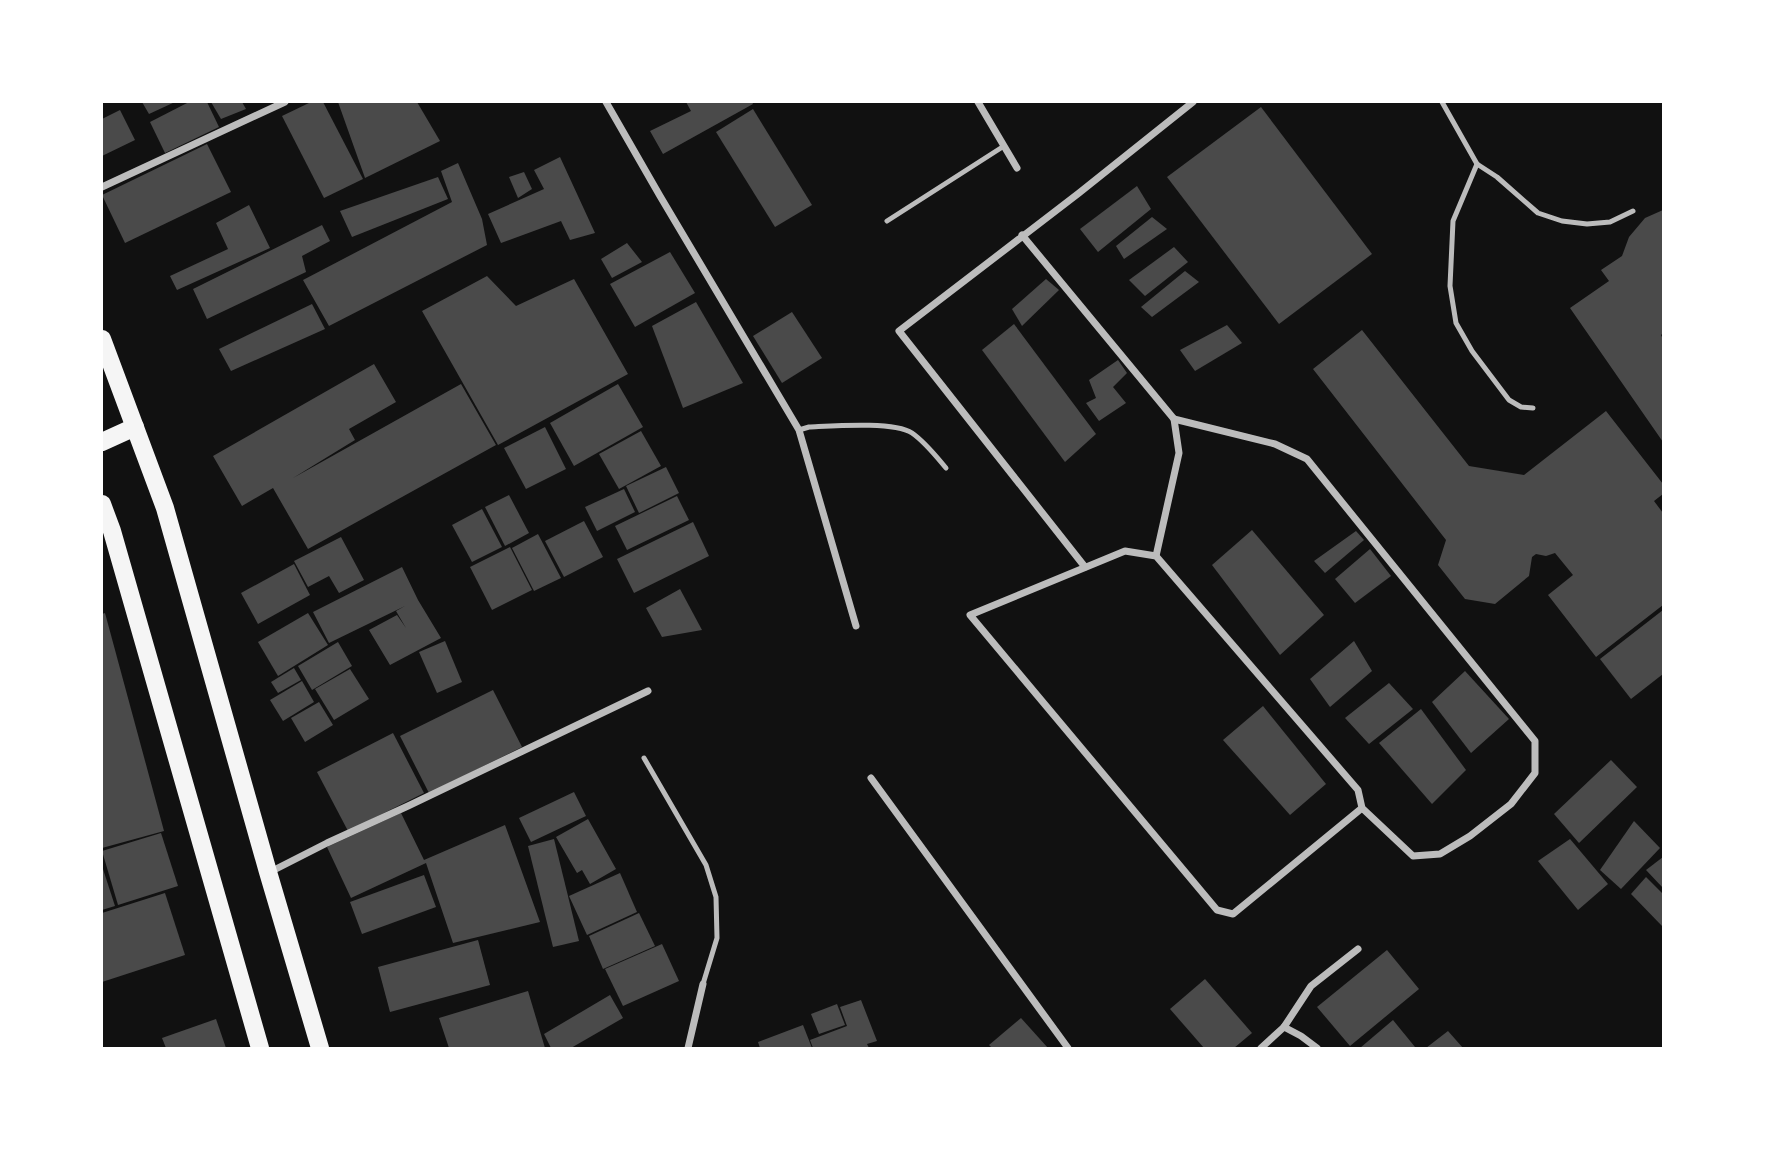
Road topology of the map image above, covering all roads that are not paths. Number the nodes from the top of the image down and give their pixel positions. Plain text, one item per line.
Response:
1 (285, 102) edge
2 (606, 102) edge
3 (978, 102) edge
4 (1193, 102) edge
5 (1442, 102) edge
6 (1004, 146) junction
7 (1477, 164) junction
8 (1017, 168) dead end
9 (102, 187) edge
10 (1633, 211) dead end
11 (887, 221) dead end
12 (1022, 235) junction
13 (102, 339) edge
14 (1533, 408) dead end
15 (1174, 419) junction
16 (135, 427) junction
17 (799, 430) junction
18 (102, 442) edge
19 (946, 468) dead end
20 (102, 504) edge
21 (1156, 556) junction
22 (1086, 567) junction
23 (856, 626) dead end
24 (648, 691) dead end
25 (644, 758) dead end
26 (871, 778) dead end
27 (1362, 808) junction
28 (268, 873) junction
29 (1358, 949) dead end
30 (703, 985) joint
31 (1284, 1027) junction
32 (260, 1048) edge
33 (320, 1048) edge
34 (688, 1048) edge
35 (1068, 1048) edge
36 (1261, 1048) edge
37 (1317, 1048) edge

1 - 9 street
2 - 17 street
3 - 6 street
4 - 12 street
5 - 7 lane
6 - 8 street
6 - 11 lane
7 - 10 lane
7 - 14 lane
12 - 15 street
12 - 22 street
13 - 16 main road
15 - 21 street
15 - 27 street
16 - 18 main road
16 - 28 main road
17 - 19 lane
17 - 23 street
20 - 32 main road
21 - 22 street
21 - 27 street
22 - 27 street
24 - 28 street
25 - 30 lane
26 - 35 street
28 - 33 main road
29 - 31 street
30 - 34 street
31 - 36 street
31 - 37 street

